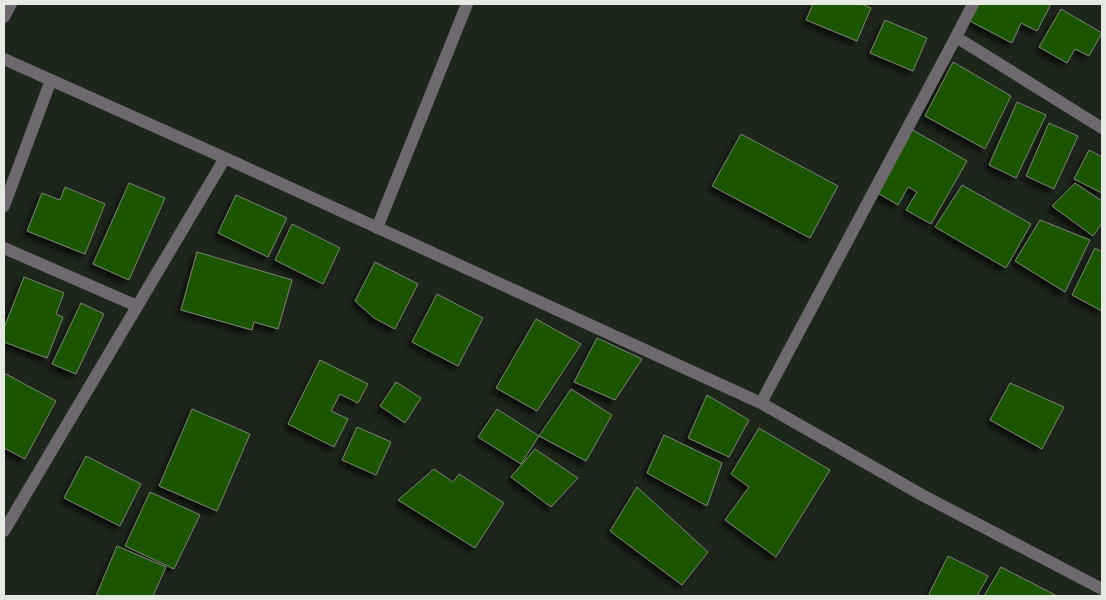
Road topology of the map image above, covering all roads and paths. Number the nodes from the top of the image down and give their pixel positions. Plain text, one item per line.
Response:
1 (11, 4) edge
2 (467, 4) edge
3 (972, 4) edge
4 (4, 17) edge
5 (956, 37) junction
6 (4, 59) edge
7 (51, 80) junction
8 (1102, 128) edge
9 (225, 158) junction
10 (4, 206) edge
11 (377, 228) junction
12 (4, 248) edge
13 (137, 306) junction
14 (760, 403) junction
15 (4, 531) edge
16 (1102, 589) edge

1 - 4 street
2 - 11 street
3 - 5 street
5 - 8 street
5 - 14 street
6 - 7 street
7 - 9 street
7 - 10 street
9 - 11 street
9 - 13 street
11 - 14 street
12 - 13 street
13 - 15 street
14 - 16 street

